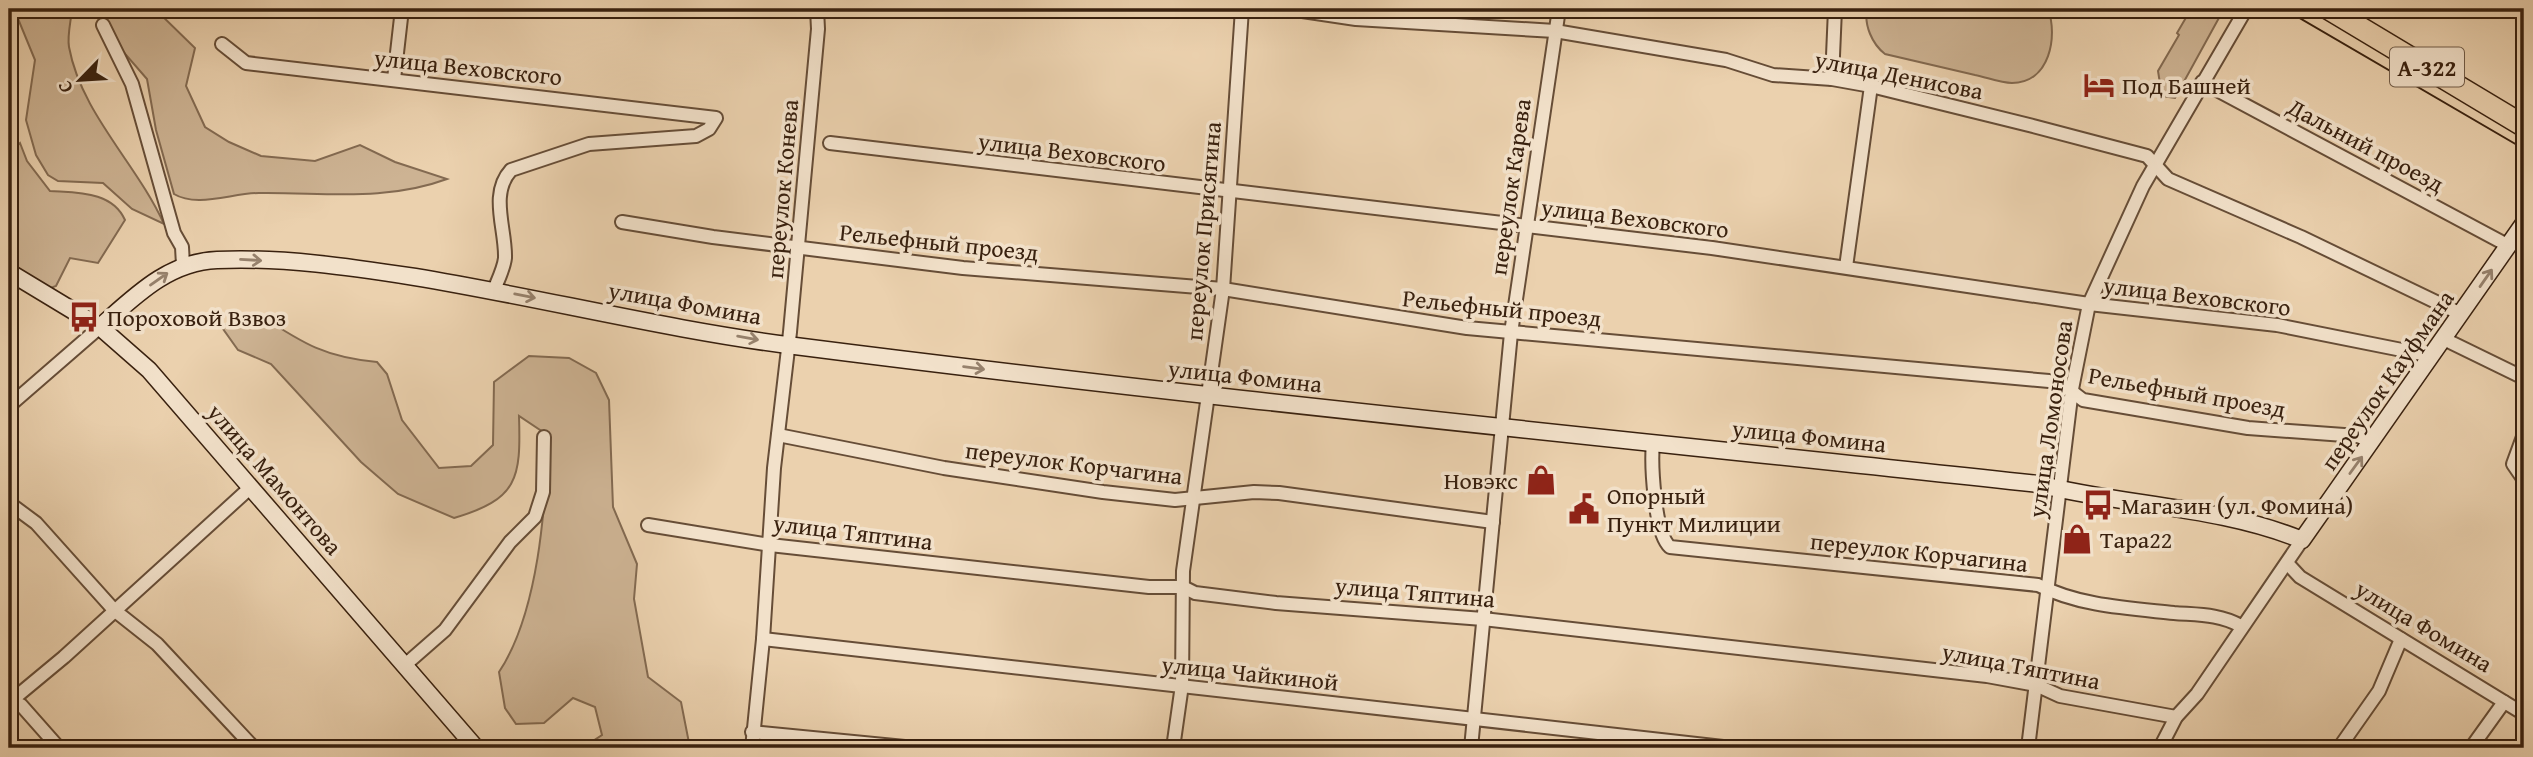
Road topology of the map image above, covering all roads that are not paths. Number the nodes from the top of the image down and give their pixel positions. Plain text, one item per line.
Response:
1 (402, 9) edge
2 (817, 9) edge
3 (1242, 9) edge
4 (1289, 9) edge
5 (1559, 9) edge
6 (1836, 9) edge
7 (2246, 9) edge
8 (2329, 9) edge
9 (103, 25) dead end
10 (1555, 31) junction
11 (222, 44) dead end
12 (394, 79) junction
13 (1832, 79) junction
14 (2202, 82) junction
15 (1871, 86) junction
16 (2524, 126) edge
17 (830, 143) dead end
18 (2154, 166) junction
19 (1228, 192) junction
20 (622, 222) dead end
21 (2524, 223) edge
22 (1525, 225) junction
23 (2509, 246) junction
24 (798, 248) junction
25 (183, 265) junction
26 (1846, 267) junction
27 (9, 272) edge
28 (1223, 289) junction
29 (494, 290) junction
30 (2089, 304) junction
31 (2461, 314) junction
32 (100, 327) junction
33 (1511, 333) junction
34 (2444, 339) junction
35 (789, 345) junction
36 (2432, 356) junction
37 (2524, 378) edge
38 (2071, 389) junction
39 (1208, 396) junction
40 (9, 406) edge
41 (1501, 426) junction
42 (2524, 434) edge
43 (778, 435) junction
44 (544, 437) dead end
45 (1653, 442) junction
46 (2372, 442) junction
47 (2524, 480) edge
48 (251, 487) junction
49 (2060, 489) junction
50 (1194, 498) junction
51 (9, 503) edge
52 (1493, 522) junction
53 (648, 525) dead end
54 (2302, 540) junction
55 (771, 545) junction
56 (2287, 563) junction
57 (1183, 587) junction
58 (2048, 590) junction
59 (114, 610) junction
60 (1483, 619) junction
61 (2242, 626) junction
62 (763, 639) junction
63 (2401, 639) junction
64 (405, 665) junction
65 (1182, 685) junction
66 (2036, 685) junction
67 (10, 700) edge
68 (2504, 702) junction
69 (2524, 714) edge
70 (2176, 716) junction
71 (1473, 718) junction
72 (752, 732) junction
73 (59, 748) edge
74 (254, 748) edge
75 (476, 748) edge
76 (752, 748) edge
77 (915, 748) edge
78 (1174, 748) edge
79 (1471, 748) edge
80 (1732, 748) edge
81 (2028, 748) edge
82 (2160, 748) edge
83 (2339, 748) edge
84 (2472, 748) edge

1 - 12 street
2 - 24 street, переулок Конева
3 - 19 street, переулок Присягина
4 - 10 street, улица Денисова
5 - 10 street, переулок Карева
6 - 13 street
7 - 14 street, улица Ломоносова
8 - 16 highway, А-322
9 - 25 street
10 - 13 street, улица Денисова
10 - 22 street, переулок Карева
11 - 12 street, улица Веховского
12 - 29 street, улица Веховского
13 - 15 street, улица Денисова
14 - 18 street, улица Ломоносова
14 - 23 street, Дальний проезд
15 - 18 street, улица Денисова
15 - 26 street
17 - 19 street, улица Веховского
18 - 30 street, улица Ломоносова
18 - 31 street, улица Денисова
19 - 22 street, улица Веховского
19 - 28 street, переулок Присягина
20 - 24 street, Рельефный проезд
21 - 23 street, переулок Кауфмана
22 - 26 street, улица Веховского
22 - 33 street, переулок Карева
31 -> 23 street, переулок Кауфмана
24 - 28 street, Рельефный проезд
24 - 35 street, переулок Конева
25 -> 29 street, улица Фомина
32 -> 25 street
26 - 30 street, улица Веховского
27 - 32 street, улица Мамонтова
28 - 33 street, Рельефный проезд
28 - 39 street, переулок Присягина
29 -> 35 street, улица Фомина
30 - 36 street, улица Веховского
30 - 38 street, улица Ломоносова
31 - 34 street, переулок Кауфмана
32 - 40 street
32 - 48 street, улица Мамонтова
33 - 38 street, Рельефный проезд
33 - 41 street, переулок Карева
34 - 36 street, переулок Кауфмана
34 - 37 street
35 -> 39 street, улица Фомина
35 - 43 street, переулок Конева
36 - 46 street, переулок Кауфмана
38 - 46 street, Рельефный проезд
38 - 49 street, улица Ломоносова
39 - 41 street, улица Фомина
39 - 50 street, переулок Присягина
41 - 45 street, улица Фомина
41 - 52 street, переулок Карева
42 - 47 street
43 - 50 street, переулок Корчагина
43 - 55 street, переулок Конева
44 - 64 street
45 - 49 street, улица Фомина
45 - 58 street, переулок Корчагина
54 -> 46 street, переулок Кауфмана
48 - 59 street
48 - 64 street, улица Мамонтова
49 - 54 street, улица Фомина
49 - 58 street, улица Ломоносова
50 - 52 street, переулок Корчагина
50 - 57 street, переулок Присягина
51 - 59 street
52 - 60 street, переулок Карева
53 - 55 street, улица Тяптина
54 - 56 street, переулок Кауфмана
55 - 57 street, улица Тяптина
55 - 62 street, переулок Конева
56 - 61 street, переулок Кауфмана
56 - 63 street, улица Фомина
57 - 60 street, улица Тяптина
57 - 65 street, переулок Присягина
58 - 61 street, переулок Корчагина
58 - 66 street, улица Ломоносова
59 - 67 street
59 - 74 street
60 - 66 street, улица Тяптина
60 - 71 street, переулок Карева
61 - 70 street, переулок Кауфмана
62 - 65 street, улица Чайкиной
62 - 72 street, переулок Конева
63 - 68 street, улица Фомина
63 - 83 street
64 - 75 street, улица Мамонтова
65 - 71 street, улица Чайкиной
65 - 78 street, переулок Присягина
66 - 70 street, улица Тяптина
66 - 81 street, улица Ломоносова
67 - 73 street
68 - 69 street, улица Фомина
68 - 84 street
70 - 82 street, переулок Кауфмана
71 - 79 street, переулок Карева
71 - 80 street, улица Чайкиной
72 - 76 street, переулок Конева
72 - 77 street

